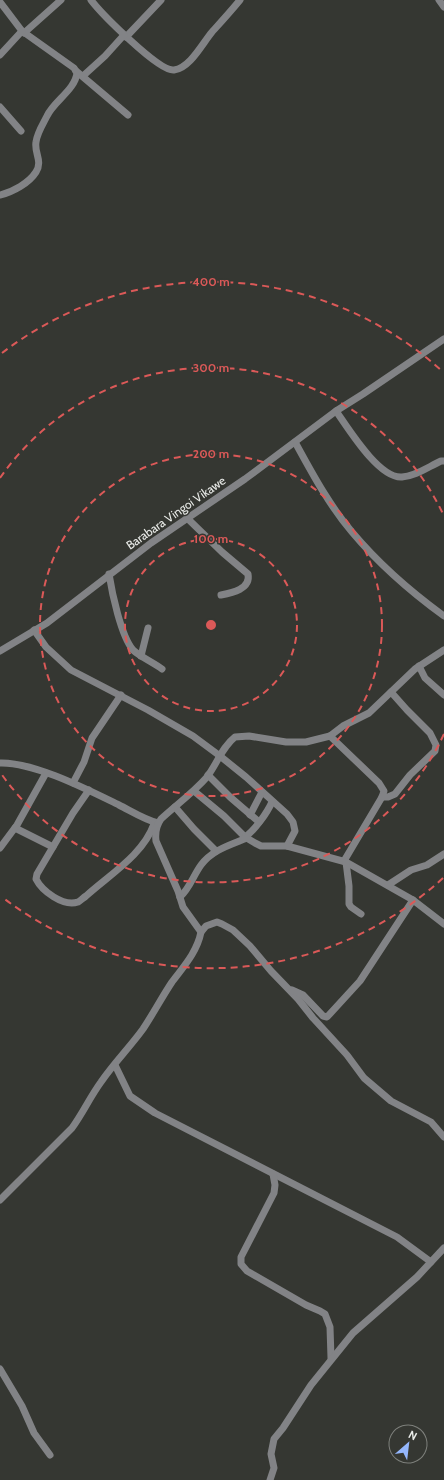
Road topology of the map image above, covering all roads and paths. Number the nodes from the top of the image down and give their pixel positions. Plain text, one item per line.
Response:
1 (61, 0) edge
2 (91, 0) edge
3 (161, 0) edge
4 (240, 0) edge
5 (438, 0) edge
6 (0, 2) edge
7 (444, 7) edge
8 (23, 32) junction
9 (125, 36) junction
10 (0, 55) edge
11 (76, 71) junction
12 (83, 76) junction
13 (0, 107) edge
14 (128, 114) dead end
15 (21, 131) dead end
16 (0, 195) edge
17 (444, 339) edge
18 (336, 411) junction
19 (295, 442) junction
20 (444, 461) edge
21 (187, 518) junction
22 (109, 574) junction
23 (221, 595) dead end
24 (444, 616) edge
25 (148, 628) dead end
26 (34, 630) junction
27 (444, 650) edge
28 (0, 652) edge
29 (141, 656) junction
30 (419, 666) junction
31 (162, 669) dead end
32 (391, 692) junction
33 (121, 695) junction
34 (444, 696) edge
35 (330, 736) junction
36 (220, 756) junction
37 (0, 763) edge
38 (46, 773) junction
39 (208, 775) junction
40 (73, 783) junction
41 (89, 790) junction
42 (194, 791) junction
43 (262, 792) junction
44 (382, 797) junction
45 (272, 802) junction
46 (175, 807) junction
47 (250, 815) junction
48 (259, 822) junction
49 (157, 823) junction
50 (15, 828) junction
51 (246, 838) junction
52 (287, 846) junction
53 (53, 847) junction
54 (0, 848) edge
55 (216, 851) junction
56 (444, 854) edge
57 (345, 861) junction
58 (388, 885) junction
59 (180, 897) junction
60 (413, 900) junction
61 (362, 914) dead end
62 (444, 924) edge
63 (201, 932) junction
64 (290, 989) junction
65 (115, 1065) junction
66 (444, 1137) edge
67 (273, 1174) junction
68 (0, 1200) edge
69 (444, 1248) edge
70 (431, 1262) junction
71 (331, 1358) junction
72 (0, 1368) edge
73 (50, 1455) dead end
74 (270, 1480) edge

1 - 8 street
2 - 9 street
3 - 9 street
4 - 9 street
5 - 7 street
6 - 8 street
8 - 10 street
8 - 11 street
9 - 12 street
11 - 12 street
11 - 16 street
12 - 14 street
13 - 15 street
17 - 18 street, Barabara Vingoi Vikawe
18 - 19 street, Barabara Vingoi Vikawe
18 - 20 street
19 - 21 street, Barabara Vingoi Vikawe
19 - 24 street
21 - 22 street, Barabara Vingoi Vikawe
21 - 23 street
22 - 26 street, Barabara Vingoi Vikawe
22 - 29 street
25 - 29 street
26 - 28 street, Barabara Vingoi Vikawe
26 - 33 street
27 - 30 street
29 - 31 street
30 - 32 street
30 - 34 street
32 - 35 street
32 - 44 street
33 - 36 street
33 - 40 street
35 - 36 street
35 - 44 street
36 - 39 street
36 - 43 street
37 - 38 street
38 - 40 street
38 - 50 street
39 - 42 street
39 - 47 street
40 - 41 street
41 - 49 street
41 - 53 street
42 - 46 street
42 - 51 street
43 - 45 street
43 - 47 street
44 - 57 street
45 - 48 street
45 - 52 street
46 - 49 street
46 - 55 street
47 - 48 street
48 - 51 street
49 - 53 street
49 - 59 street
50 - 53 street
50 - 54 street
51 - 52 street
51 - 55 street
52 - 57 street
55 - 59 street
56 - 58 street
57 - 58 street
57 - 61 street
58 - 60 street
59 - 63 street
60 - 62 street
60 - 64 street
63 - 64 street
63 - 65 street
64 - 66 street
65 - 67 street
65 - 68 street
67 - 70 street
67 - 71 street
69 - 70 street
70 - 71 street
71 - 74 street
72 - 73 street

